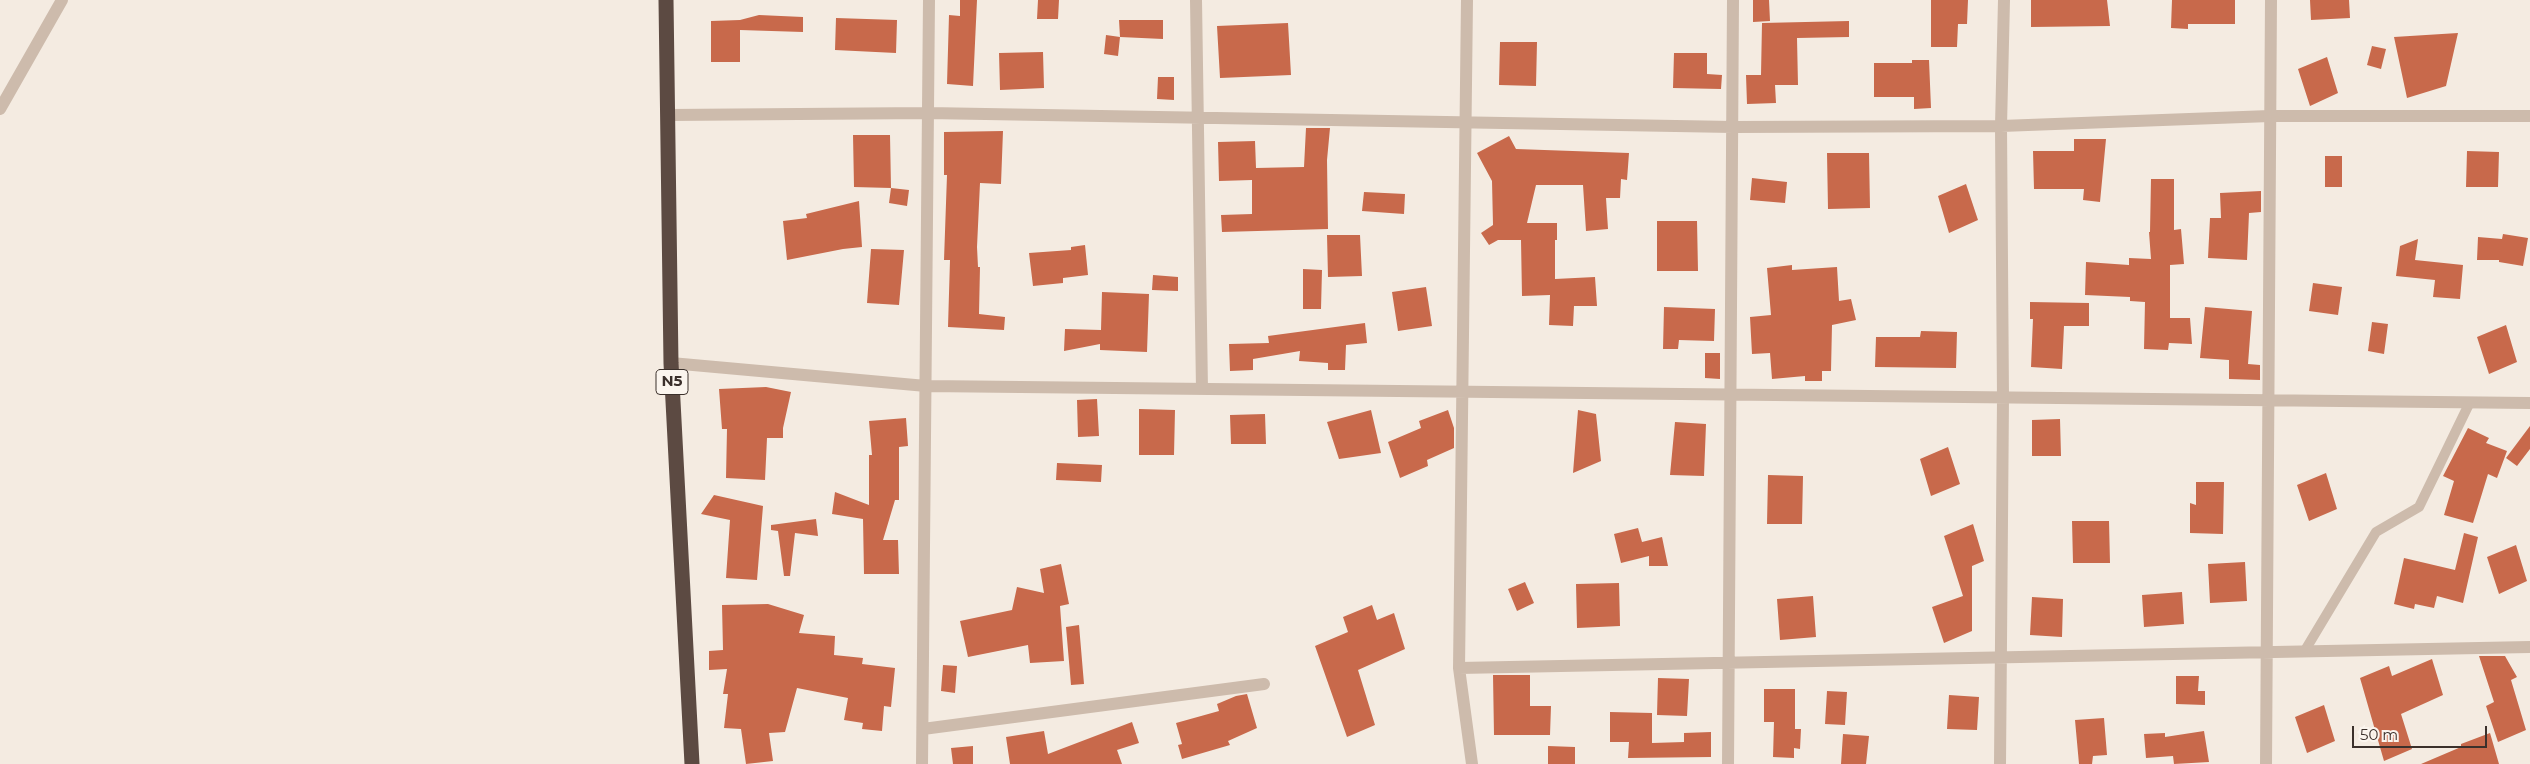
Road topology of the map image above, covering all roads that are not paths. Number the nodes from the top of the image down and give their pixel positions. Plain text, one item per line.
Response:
1 (62, 0) edge
2 (666, 0) edge
3 (930, 0) edge
4 (1196, 0) edge
5 (1467, 0) edge
6 (1734, 0) edge
7 (2004, 0) edge
8 (2271, 0) edge
9 (0, 108) edge
10 (928, 113) junction
11 (669, 115) junction
12 (2270, 116) junction
13 (2530, 116) edge
14 (1197, 118) junction
15 (1467, 123) junction
16 (2001, 126) junction
17 (1733, 127) junction
18 (671, 363) junction
19 (926, 386) junction
20 (1202, 389) junction
21 (1462, 392) junction
22 (1730, 395) junction
23 (2003, 398) junction
24 (2268, 400) junction
25 (2470, 402) junction
26 (2530, 403) edge
27 (2530, 647) edge
28 (2304, 652) junction
29 (2267, 653) junction
30 (2001, 658) junction
31 (1727, 663) junction
32 (1459, 668) junction
33 (1264, 684) dead end
34 (922, 729) junction
35 (692, 764) edge
36 (922, 764) edge
37 (1472, 764) edge
38 (1728, 764) edge
39 (2000, 764) edge
40 (2266, 764) edge

1 - 9 street
2 - 11 highway, N5
3 - 10 street
4 - 14 street
5 - 15 street
6 - 17 street
7 - 16 street
8 - 12 street
10 - 11 street
10 - 14 street
10 - 19 street
11 - 18 highway, N5
12 - 13 street
12 - 16 street
12 - 24 street
14 - 15 street
14 - 20 street
15 - 17 street
15 - 21 street
16 - 17 street
16 - 23 street
17 - 22 street
18 - 19 street
18 - 35 highway, N5
19 - 20 street
19 - 34 street
20 - 21 street
21 - 22 street
21 - 32 street
22 - 23 street
22 - 31 street
23 - 24 street
23 - 30 street
24 - 25 street
24 - 29 street
25 - 26 street
25 - 28 lane
27 - 28 street
28 - 29 street
29 - 30 street
29 - 40 street
30 - 31 street
30 - 39 street
31 - 32 street
31 - 38 street
32 - 37 street
33 - 34 street
34 - 36 street

